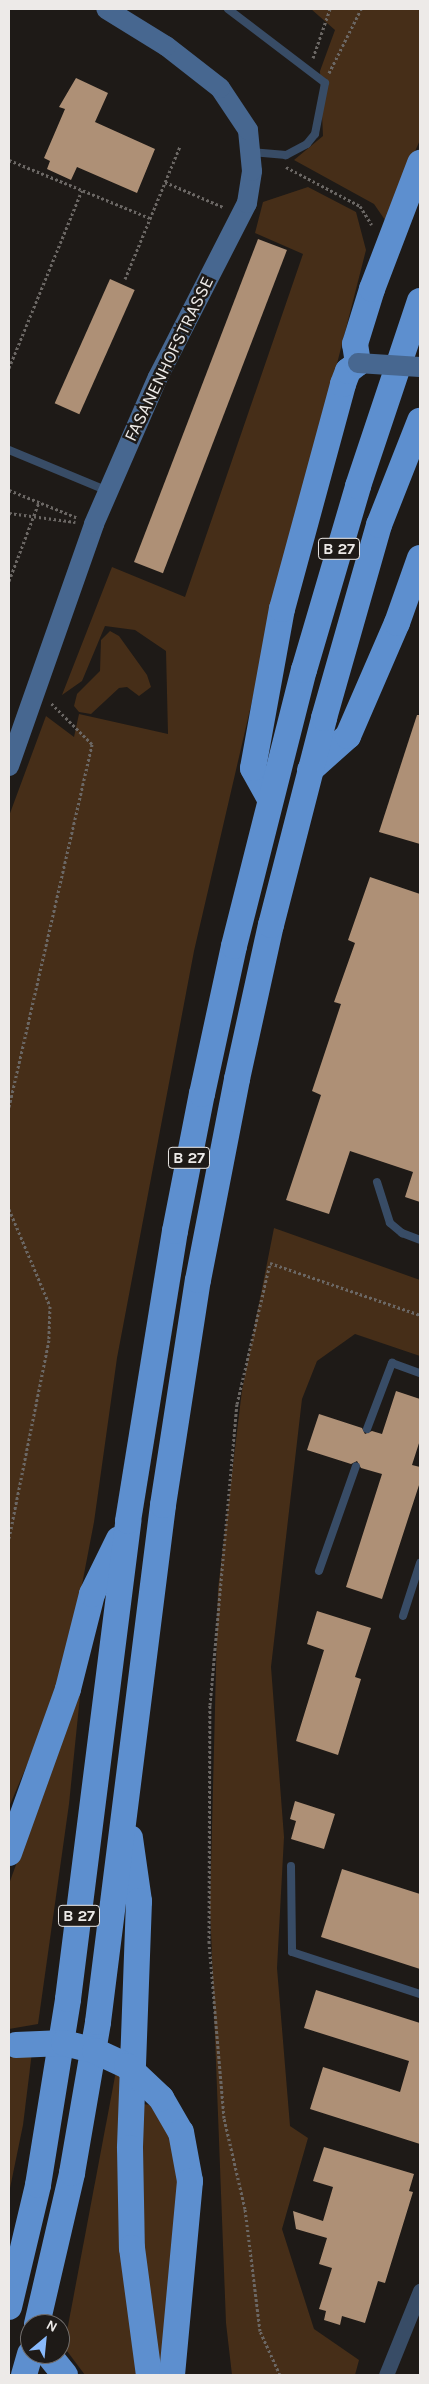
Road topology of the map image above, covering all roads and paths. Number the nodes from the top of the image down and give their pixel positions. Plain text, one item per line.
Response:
1 (106, 9) edge
2 (228, 9) edge
3 (330, 9) edge
4 (362, 9) edge
5 (309, 71) junction
6 (324, 83) junction
7 (180, 146) dead end
8 (252, 152) junction
9 (9, 160) edge
10 (420, 163) edge
11 (282, 166) dead end
12 (165, 182) junction
13 (82, 190) junction
14 (224, 208) dead end
15 (150, 218) junction
16 (374, 231) dead end
17 (125, 278) dead end
18 (420, 302) edge
19 (358, 363) junction
20 (420, 367) edge
21 (9, 368) edge
22 (420, 421) edge
23 (9, 450) edge
24 (9, 490) edge
25 (108, 491) junction
26 (39, 502) junction
27 (9, 513) edge
28 (34, 516) junction
29 (94, 524) junction
30 (420, 558) edge
31 (9, 581) edge
32 (35, 688) junction
33 (9, 766) edge
34 (310, 770) junction
35 (270, 799) junction
36 (9, 1106) edge
37 (377, 1182) dead end
38 (9, 1209) edge
39 (10, 1217) junction
40 (9, 1224) edge
41 (420, 1240) edge
42 (420, 1315) edge
43 (420, 1373) edge
44 (367, 1430) dead end
45 (356, 1466) dead end
46 (128, 1521) junction
47 (9, 1538) edge
48 (420, 1563) edge
49 (319, 1571) dead end
50 (403, 1616) dead end
51 (126, 1797) junction
52 (9, 1853) edge
53 (291, 1866) dead end
54 (420, 1994) edge
55 (12, 2046) edge
56 (420, 2291) edge
57 (9, 2307) edge
58 (9, 2313) edge
59 (39, 2314) edge
60 (20, 2323) edge
61 (56, 2364) edge
62 (65, 2375) edge
63 (149, 2375) edge
64 (172, 2375) edge
65 (280, 2375) edge
66 (386, 2375) edge

1 - 8 street, FASANENHOFSTRASSE
2 - 5 lane
3 - 5 path
4 - 6 path
5 - 6 lane
6 - 8 lane
7 - 12 path
8 - 25 street, FASANENHOFSTRASSE
9 - 13 path
10 - 19 highway
11 - 16 path
12 - 14 path
12 - 15 path
13 - 15 path
13 - 21 path
15 - 17 path
18 - 35 highway, B 27
19 - 20 street, bridge
19 - 35 highway
22 - 34 highway, B 27
23 - 25 lane
24 - 26 path
25 - 29 street, FASANENHOFSTRASSE
26 - 28 path
26 - 29 path
27 - 28 path
28 - 29 path
28 - 31 path
29 - 32 street, FASANENHOFSTRASSE
30 - 34 highway
32 - 33 street, FASANENHOFSTRASSE
32 - 36 path
34 - 51 highway, B 27
35 - 46 highway, B 27
37 - 41 lane
38 - 39 path
39 - 40 path
39 - 47 path
42 - 65 path
43 - 44 lane
45 - 49 lane
46 - 52 highway
46 - 57 highway, B 27
48 - 50 lane
51 - 59 highway, B 27
51 - 63 highway
53 - 54 lane
55 - 64 highway, bridge
56 - 66 street
58 - 60 highway
61 - 62 highway

